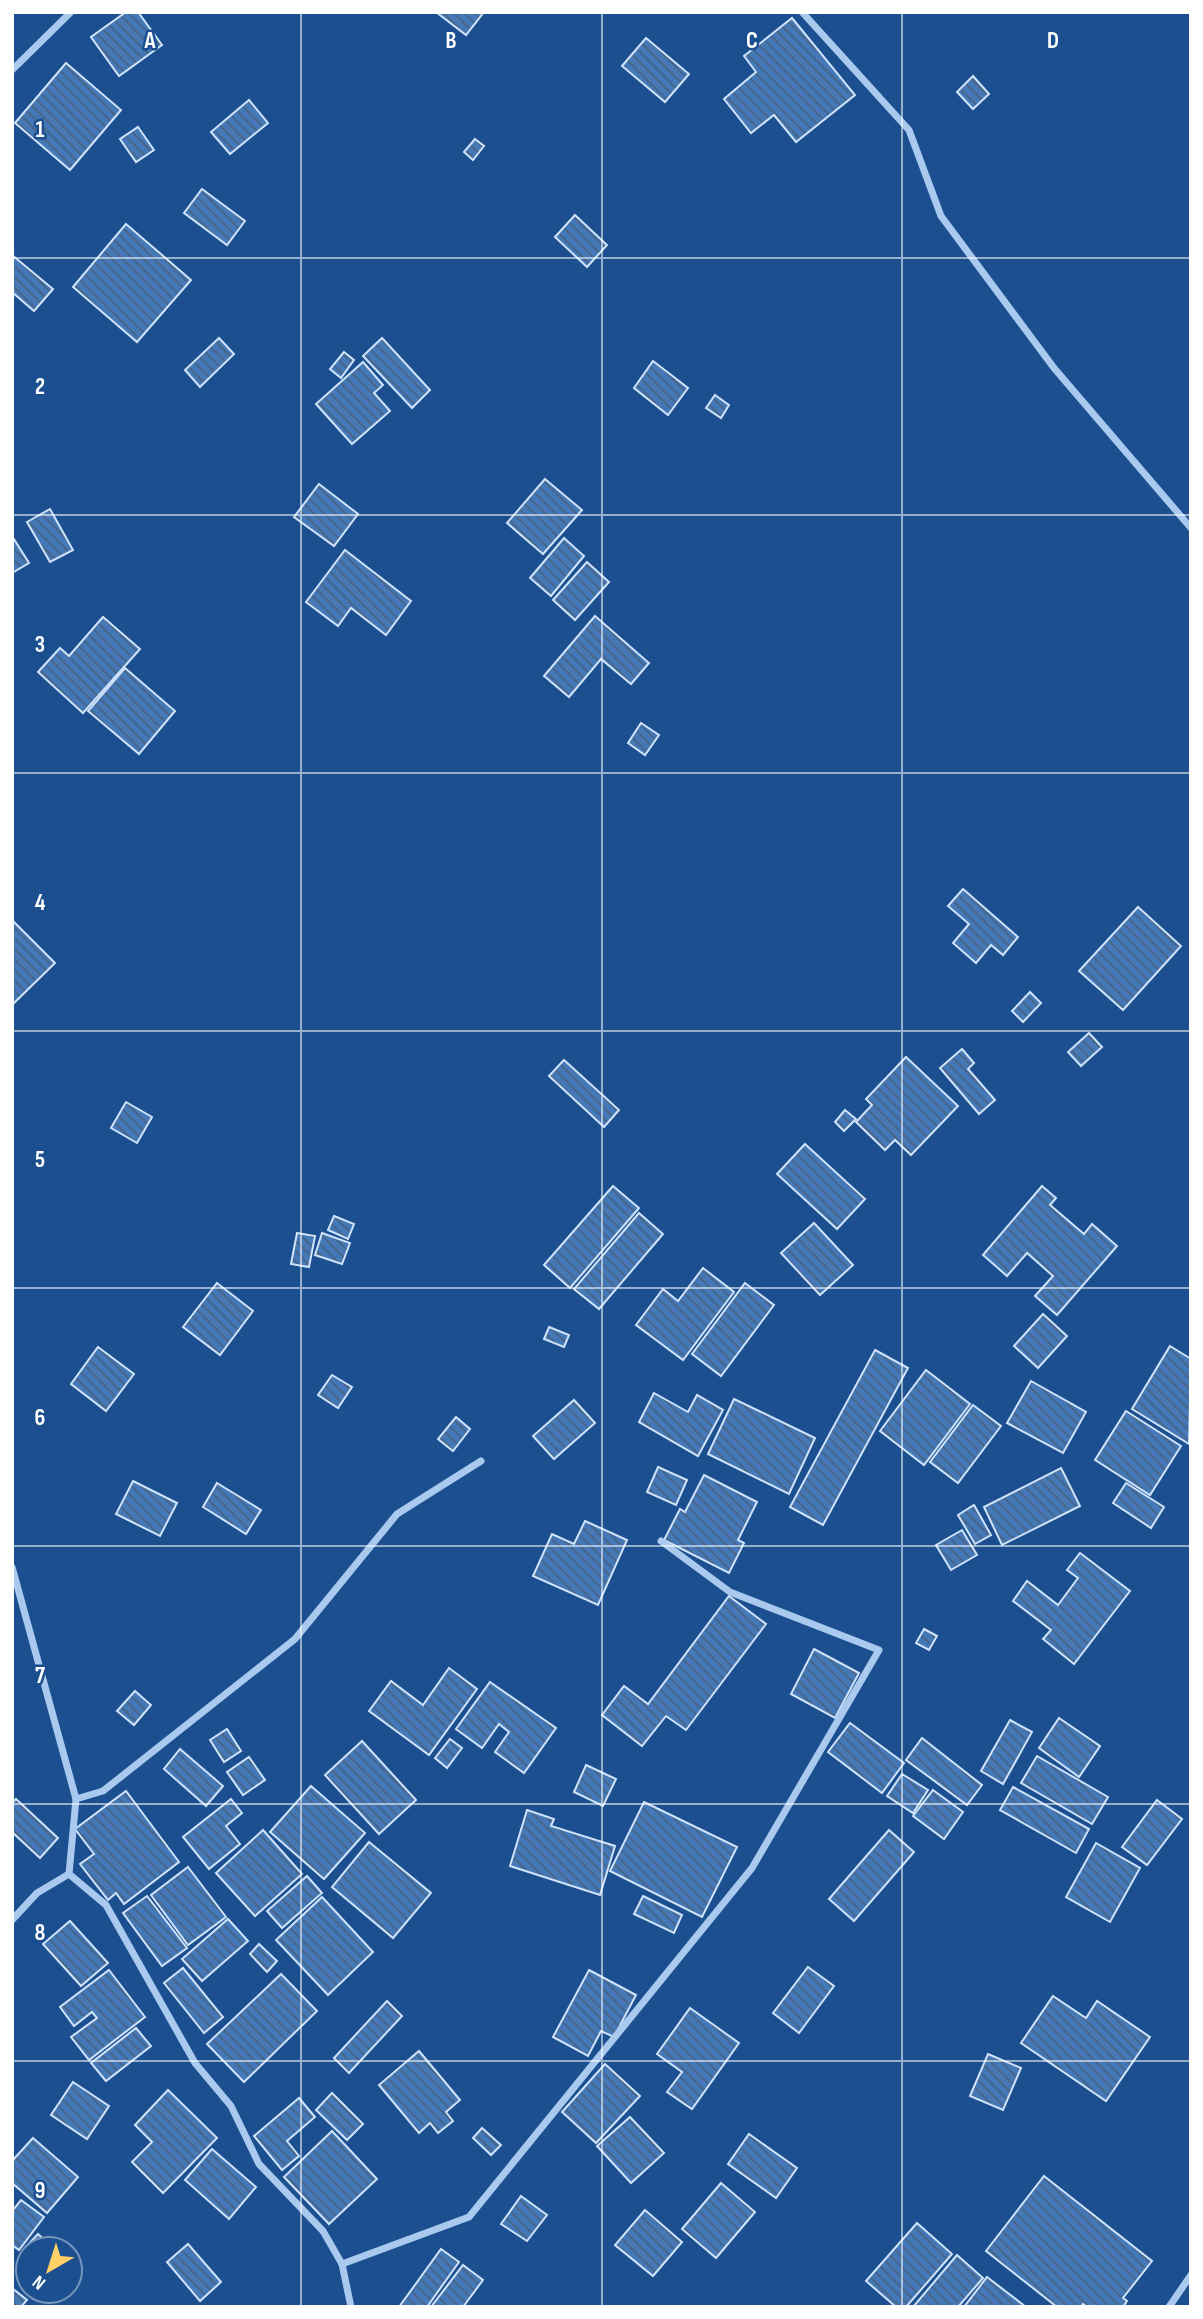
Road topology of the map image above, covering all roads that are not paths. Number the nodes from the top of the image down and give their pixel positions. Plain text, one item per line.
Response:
1 (71, 12) edge
2 (802, 12) edge
3 (12, 70) edge
4 (1191, 528) edge
5 (481, 1461) dead end
6 (661, 1541) dead end
7 (12, 1567) edge
8 (76, 1799) junction
9 (69, 1874) junction
10 (12, 1920) edge
11 (342, 2264) junction
12 (1191, 2275) edge
13 (351, 2307) edge
14 (1169, 2307) edge

1 - 3 street
2 - 4 street
5 - 8 street
6 - 11 street
7 - 8 street
8 - 9 street
9 - 10 street
9 - 11 street
11 - 13 street
12 - 14 street

